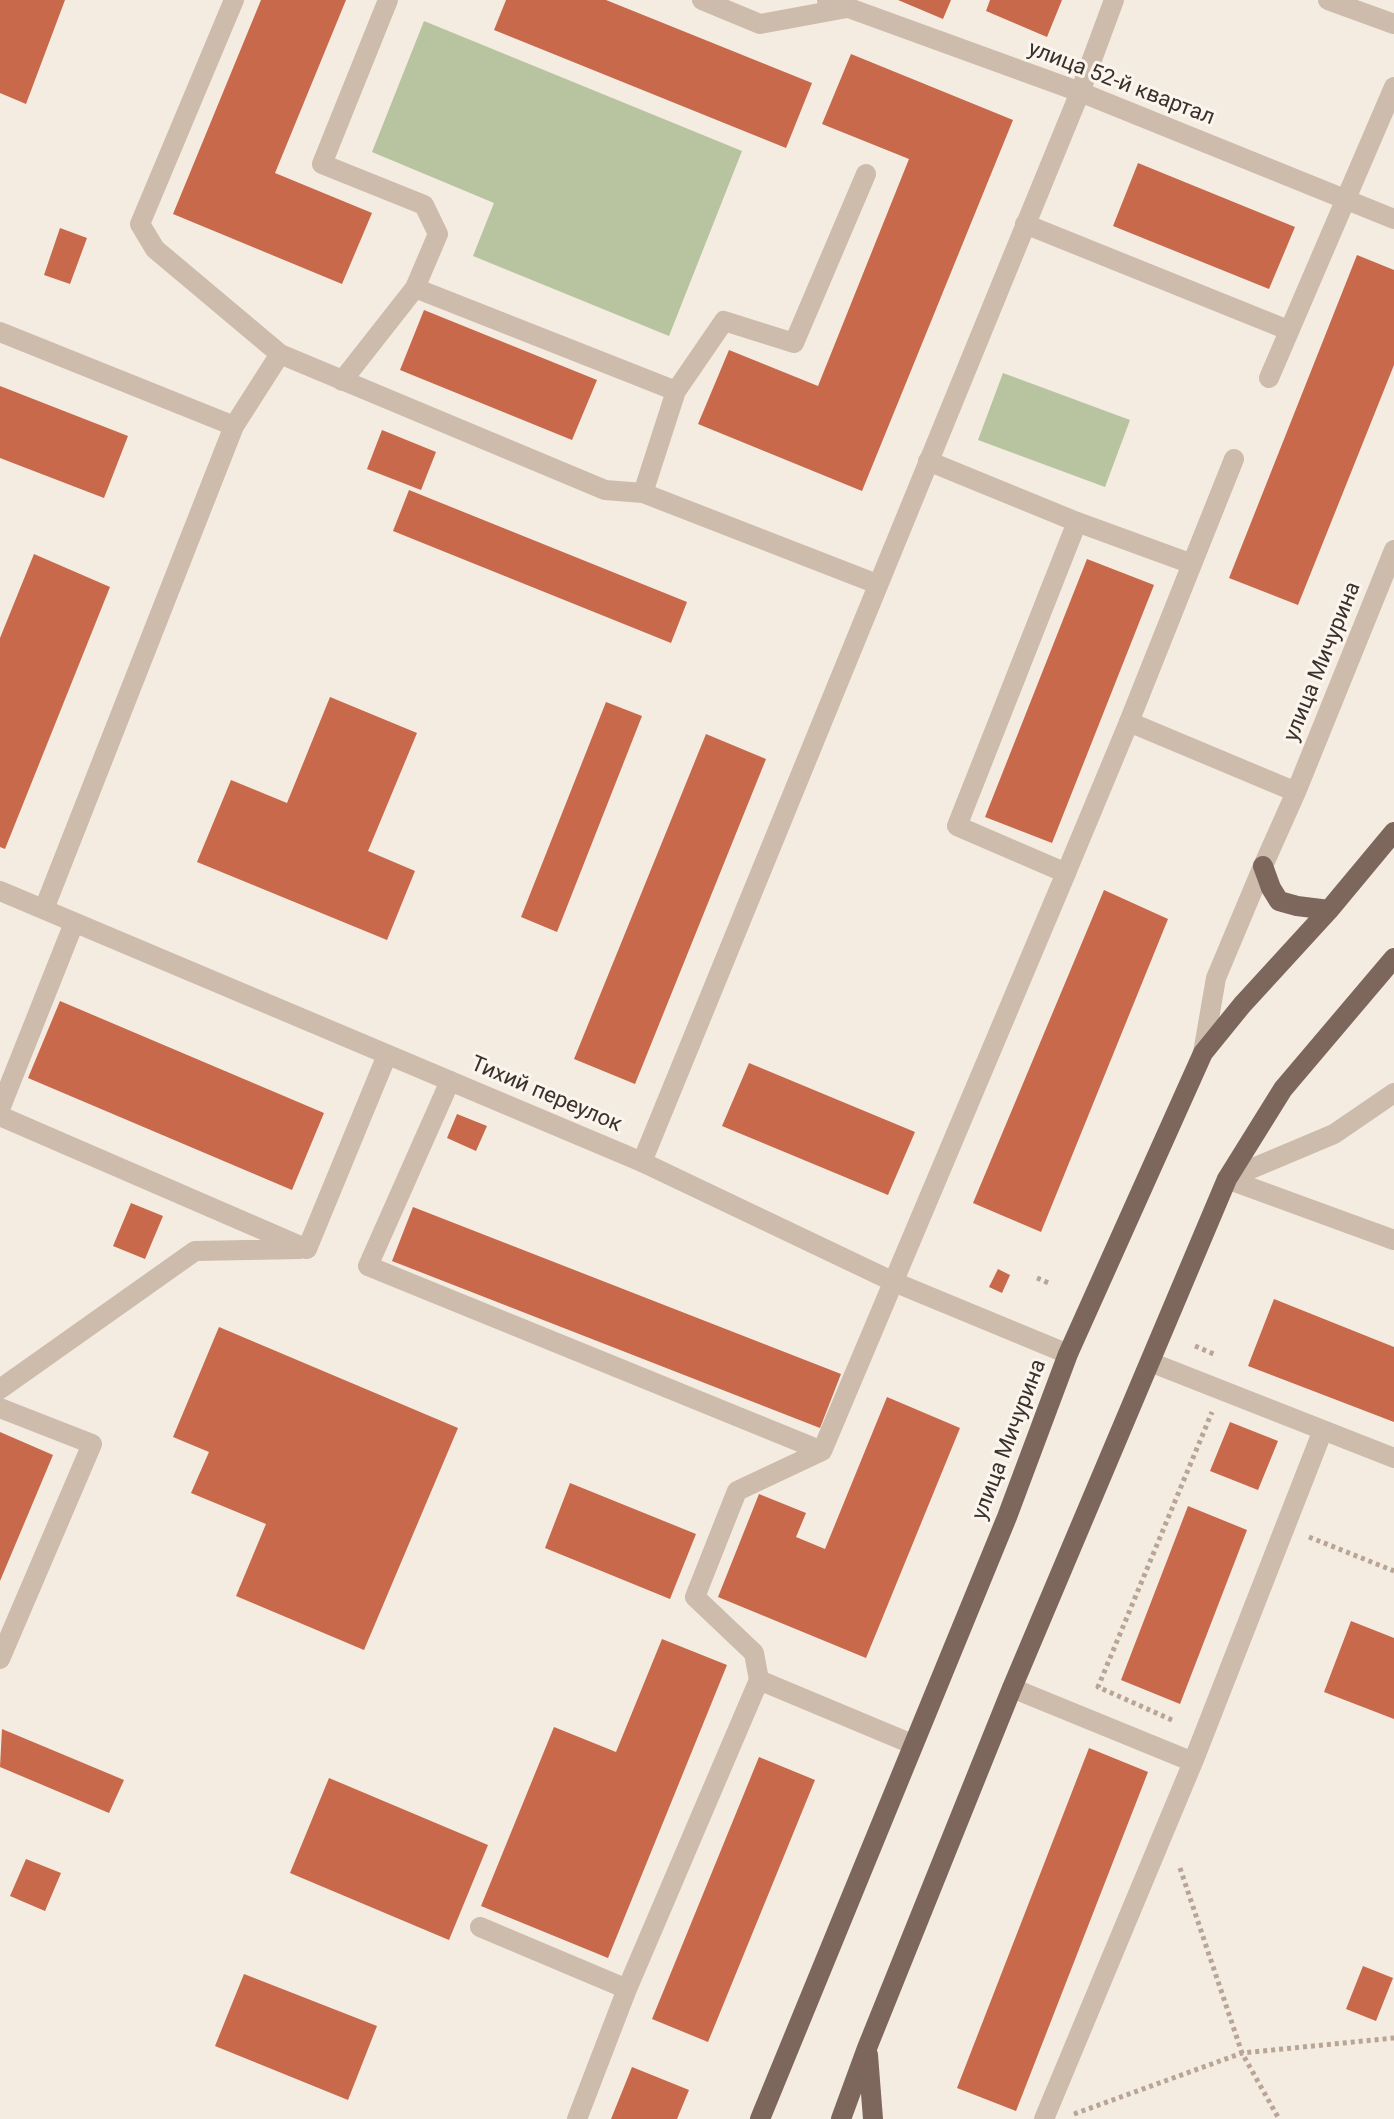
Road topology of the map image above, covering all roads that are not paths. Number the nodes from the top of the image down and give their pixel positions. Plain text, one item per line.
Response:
1 (234, 0) edge
2 (388, 0) edge
3 (702, 0) edge
4 (827, 0) edge
5 (1114, 0) edge
6 (1328, 0) edge
7 (847, 8) junction
8 (1394, 24) edge
9 (1394, 87) edge
10 (1080, 92) junction
11 (866, 174) dead end
12 (1346, 198) junction
13 (1394, 219) edge
14 (1025, 224) junction
15 (415, 288) junction
16 (1288, 330) junction
17 (0, 332) edge
18 (280, 354) junction
19 (1269, 378) dead end
20 (342, 381) junction
21 (676, 391) junction
22 (234, 426) junction
23 (1234, 459) dead end
24 (928, 461) junction
25 (643, 493) junction
26 (1077, 522) junction
27 (1394, 550) edge
28 (1192, 564) junction
29 (877, 584) junction
30 (1129, 722) junction
31 (1296, 792) junction
32 (1394, 832) edge
33 (1263, 866) junction
34 (1066, 873) junction
35 (0, 891) edge
36 (44, 909) junction
37 (1329, 910) junction
38 (74, 923) junction
39 (1394, 958) edge
40 (1203, 1053) junction
41 (387, 1055) junction
42 (450, 1081) junction
43 (1394, 1093) edge
44 (0, 1109) edge
45 (0, 1116) edge
46 (642, 1162) junction
47 (1227, 1179) junction
48 (1394, 1240) edge
49 (307, 1249) junction
50 (894, 1282) junction
51 (1068, 1354) junction
52 (1150, 1362) junction
53 (0, 1389) edge
54 (0, 1408) edge
55 (1323, 1430) junction
56 (822, 1451) junction
57 (1394, 1458) edge
58 (0, 1659) edge
59 (759, 1680) junction
60 (1012, 1688) junction
61 (912, 1744) junction
62 (1193, 1762) junction
63 (480, 1927) dead end
64 (627, 1989) junction
65 (867, 2048) junction
66 (577, 2119) edge
67 (760, 2119) edge
68 (841, 2119) edge
69 (873, 2119) edge
70 (1044, 2119) edge

1 - 18 street
2 - 15 street
3 - 7 street
4 - 7 street, улица 52-й квартал
5 - 10 street
6 - 8 street
7 - 10 street, улица 52-й квартал
9 - 12 street
10 - 12 street, улица 52-й квартал
10 - 14 street
11 - 21 street
12 - 13 street, улица 52-й квартал
12 - 16 street
14 - 16 street
14 - 24 street
15 - 20 street
15 - 21 street
16 - 19 street
17 - 22 street
18 - 20 street
18 - 22 street
20 - 25 street
21 - 25 street
22 - 36 street
23 - 28 street
24 - 26 street
24 - 29 street
25 - 29 street
26 - 28 street
26 - 34 street
27 - 31 street, улица Мичурина
28 - 30 street
29 - 46 street
30 - 31 street
30 - 34 street
31 - 33 street, улица Мичурина
32 - 37 main road, улица Мичурина
33 - 37 main road
33 - 40 street, улица Мичурина
34 - 50 street
35 - 36 street, Тихий переулок
36 - 38 street, Тихий переулок
37 - 40 main road, улица Мичурина
38 - 41 street, Тихий переулок
38 - 44 street
39 - 47 main road
40 - 51 main road, улица Мичурина
41 - 42 street, Тихий переулок
41 - 49 street
42 - 46 street, Тихий переулок
42 - 56 street
43 - 47 street
45 - 49 street
46 - 50 street, Тихий переулок
47 - 48 street
47 - 52 main road
49 - 53 street
50 - 51 street, Тихий переулок
50 - 56 street
51 - 61 main road, улица Мичурина
52 - 55 street
52 - 60 main road
54 - 58 street
55 - 57 street
55 - 62 street
56 - 59 street
59 - 61 street
59 - 64 street
60 - 62 street
60 - 65 main road
61 - 67 main road, улица Мичурина
62 - 70 street
63 - 64 street
64 - 66 street
65 - 68 main road
65 - 69 main road

